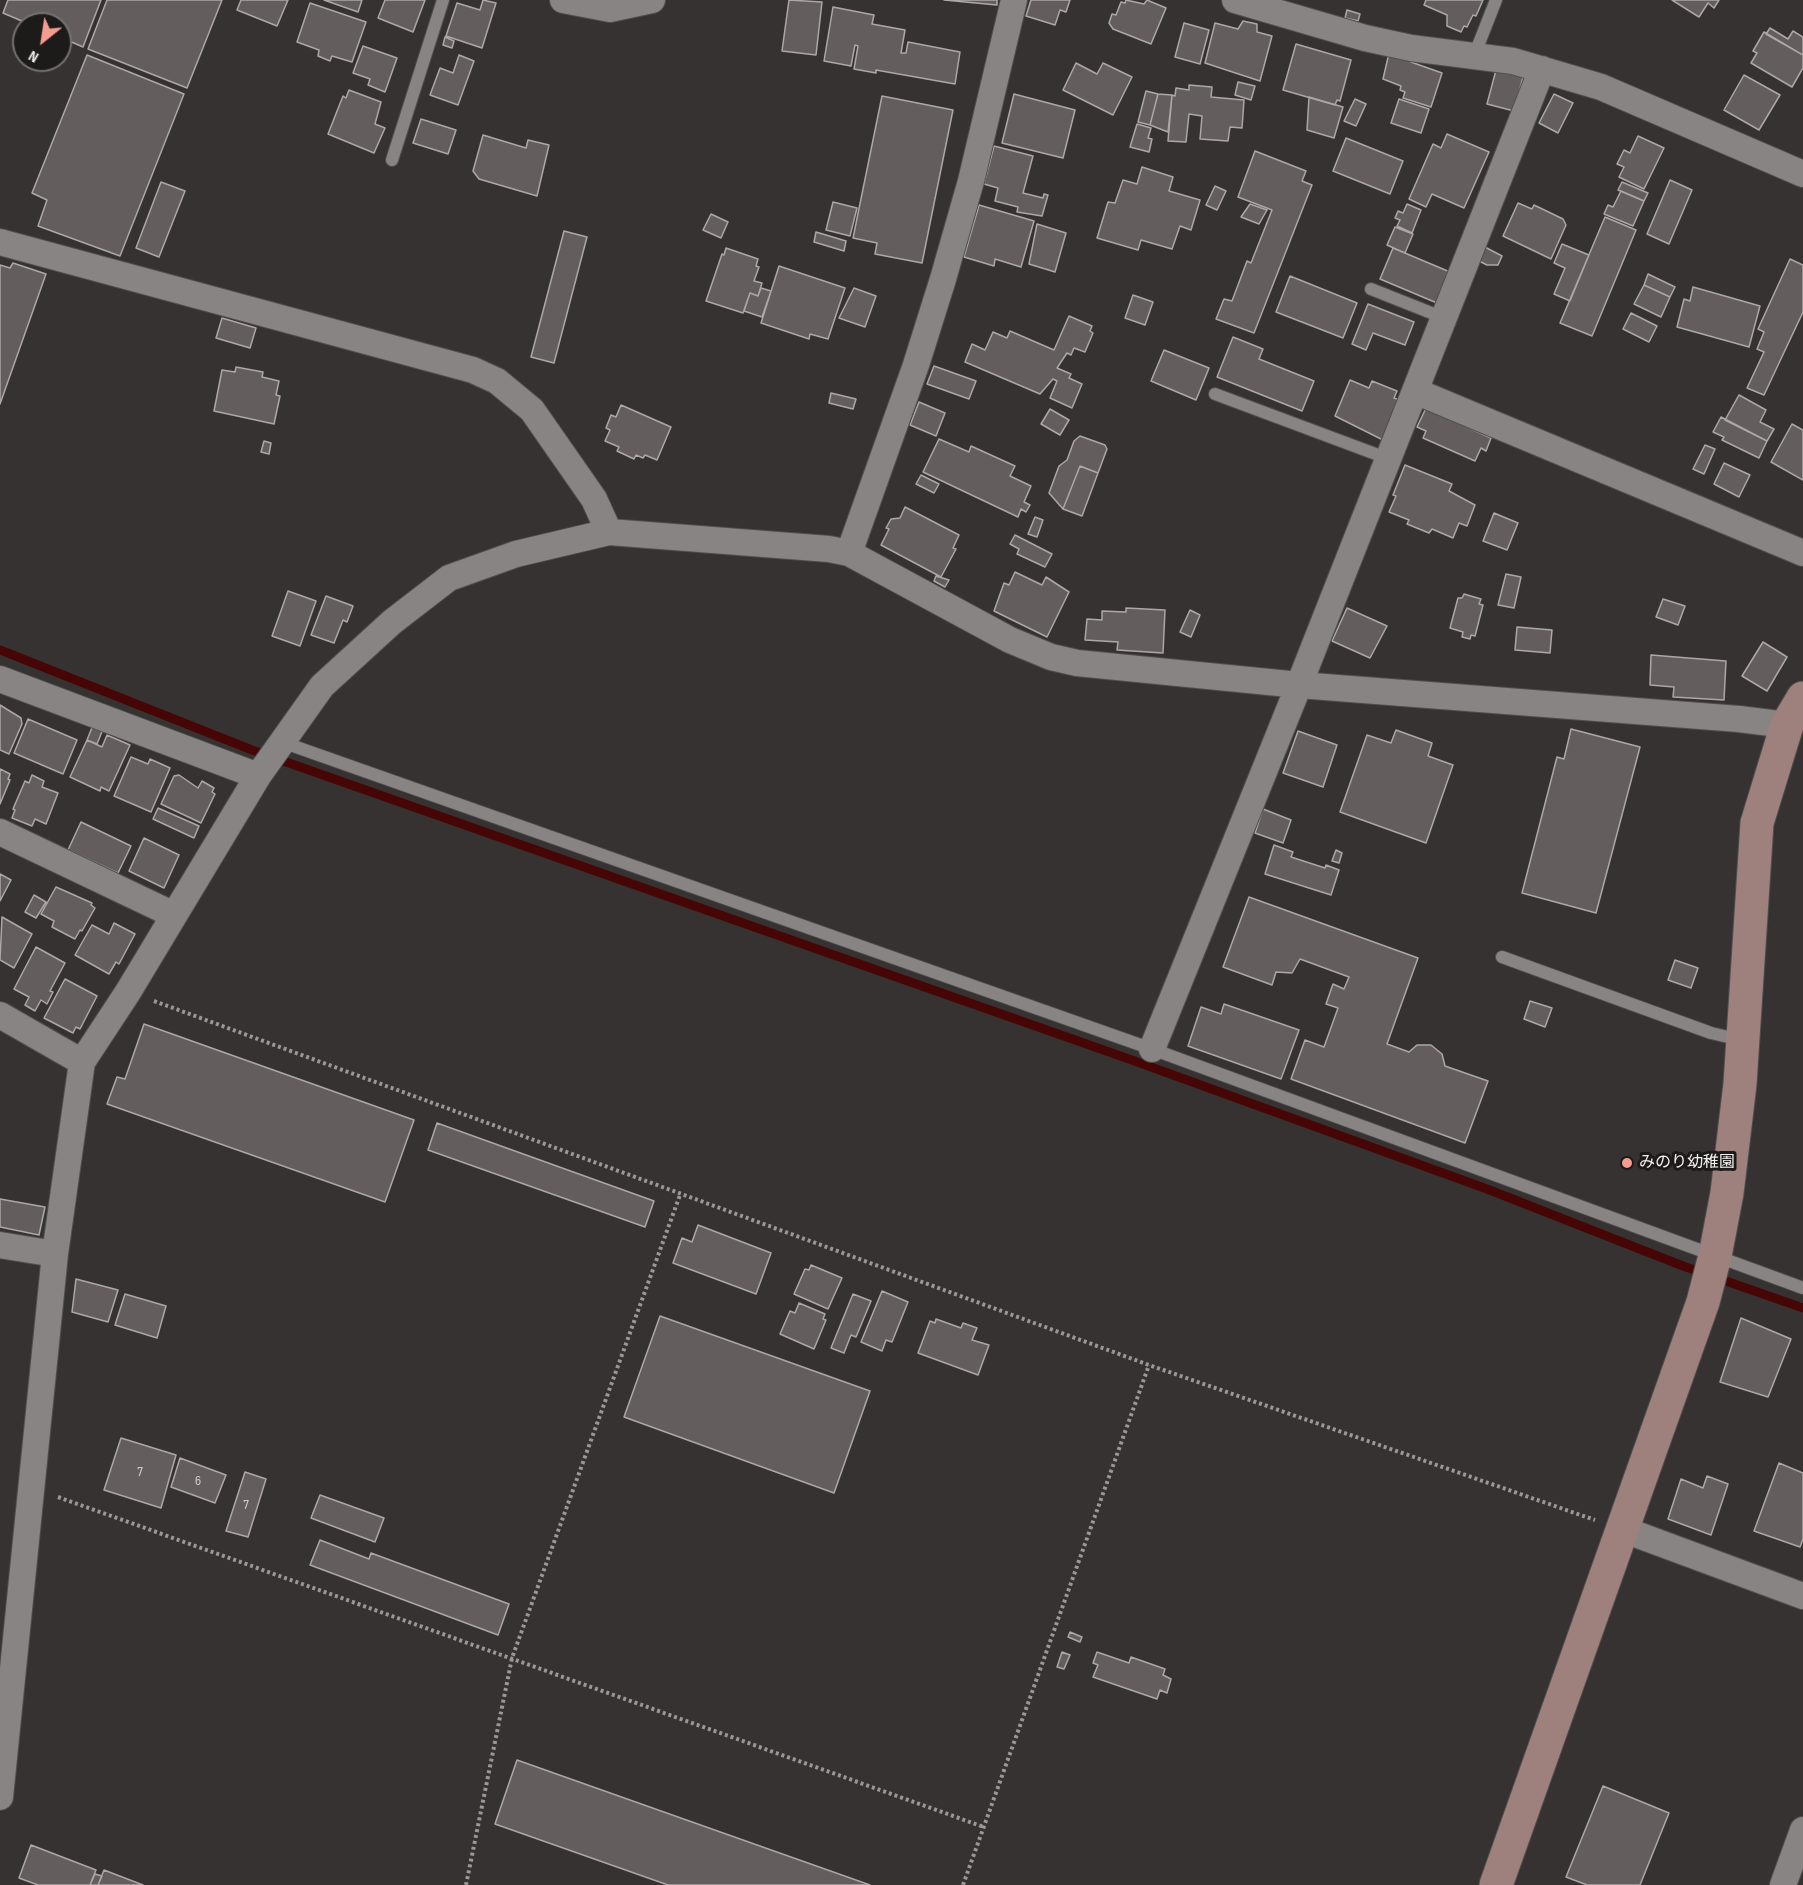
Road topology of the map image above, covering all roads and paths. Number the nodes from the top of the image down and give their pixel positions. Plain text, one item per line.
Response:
1 (443, 0) edge
2 (563, 0) edge
3 (652, 0) edge
4 (1014, 0) edge
5 (1235, 0) edge
6 (1496, 0) edge
7 (1474, 56) junction
8 (1542, 69) junction
9 (392, 160) dead end
10 (1803, 174) edge
11 (0, 242) edge
12 (1371, 289) dead end
13 (1444, 318) junction
14 (1415, 392) junction
15 (1215, 394) dead end
16 (1389, 459) junction
17 (609, 532) junction
18 (849, 553) junction
19 (1803, 553) edge
20 (0, 679) edge
21 (1299, 685) junction
22 (1795, 712) edge
23 (282, 742) junction
24 (258, 776) junction
25 (0, 832) edge
26 (174, 915) junction
27 (1502, 957) dead end
28 (128, 992) junction
29 (0, 1015) edge
30 (1743, 1040) junction
31 (1152, 1049) junction
32 (82, 1062) junction
33 (680, 1195) junction
34 (0, 1245) edge
35 (56, 1254) junction
36 (1711, 1271) junction
37 (1803, 1288) edge
38 (1149, 1365) junction
39 (32, 1488) junction
40 (1622, 1529) junction
41 (1803, 1596) edge
42 (512, 1658) junction
43 (0, 1797) edge
44 (984, 1827) junction
45 (1803, 1830) edge
46 (466, 1885) edge
47 (963, 1885) edge
48 (1496, 1885) edge
49 (1783, 1885) edge

1 - 9 lane
2 - 3 street
4 - 18 street
5 - 7 street
6 - 7 lane
7 - 8 street
8 - 10 street
8 - 13 street
11 - 17 street
12 - 13 lane
13 - 14 street
14 - 16 street
14 - 19 street
15 - 16 lane
16 - 21 street
17 - 18 street
17 - 23 street
18 - 21 street
20 - 24 street
21 - 22 street
21 - 31 street
22 - 30 street
23 - 24 street
23 - 31 lane
24 - 26 street
25 - 26 street
26 - 28 street
27 - 30 lane
28 - 32 street
28 - 33 path
29 - 32 street
30 - 36 street
31 - 36 lane
32 - 35 street
33 - 38 path
33 - 42 path
34 - 35 street
35 - 39 street
36 - 37 lane
36 - 40 street
38 - 40 path
38 - 44 path
39 - 42 path
39 - 43 street
40 - 41 street
40 - 48 street
42 - 44 path
42 - 46 path
44 - 47 path
45 - 49 street

